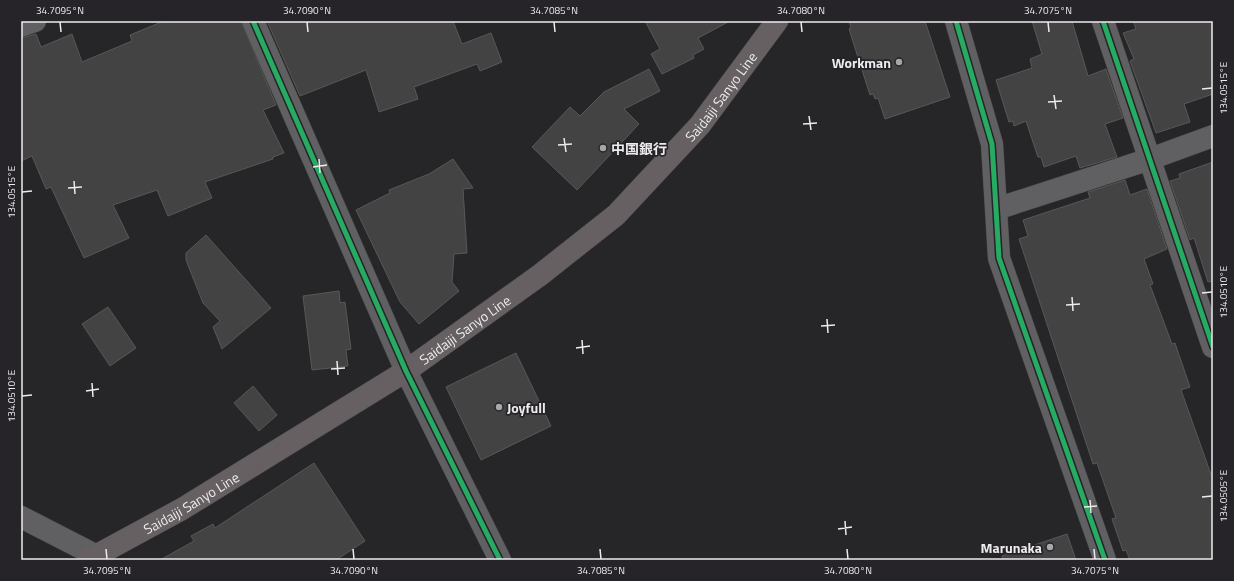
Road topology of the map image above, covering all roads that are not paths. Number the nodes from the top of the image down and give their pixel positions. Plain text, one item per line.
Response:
1 (35, 21) edge
2 (253, 21) edge
3 (777, 21) edge
4 (956, 21) edge
5 (1103, 21) edge
6 (21, 26) edge
7 (1213, 136) edge
8 (1150, 159) junction
9 (996, 209) junction
10 (1213, 347) edge
11 (406, 371) junction
12 (21, 517) edge
13 (92, 558) edge
14 (500, 560) edge
15 (1105, 560) edge

1 - 6 street
2 - 11 street
3 - 11 main road, Saidaiji Sanyo Line
4 - 9 street
5 - 8 street
7 - 8 street
8 - 9 street
8 - 10 street
9 - 15 street
11 - 13 main road, Saidaiji Sanyo Line
11 - 14 street
12 - 13 street

